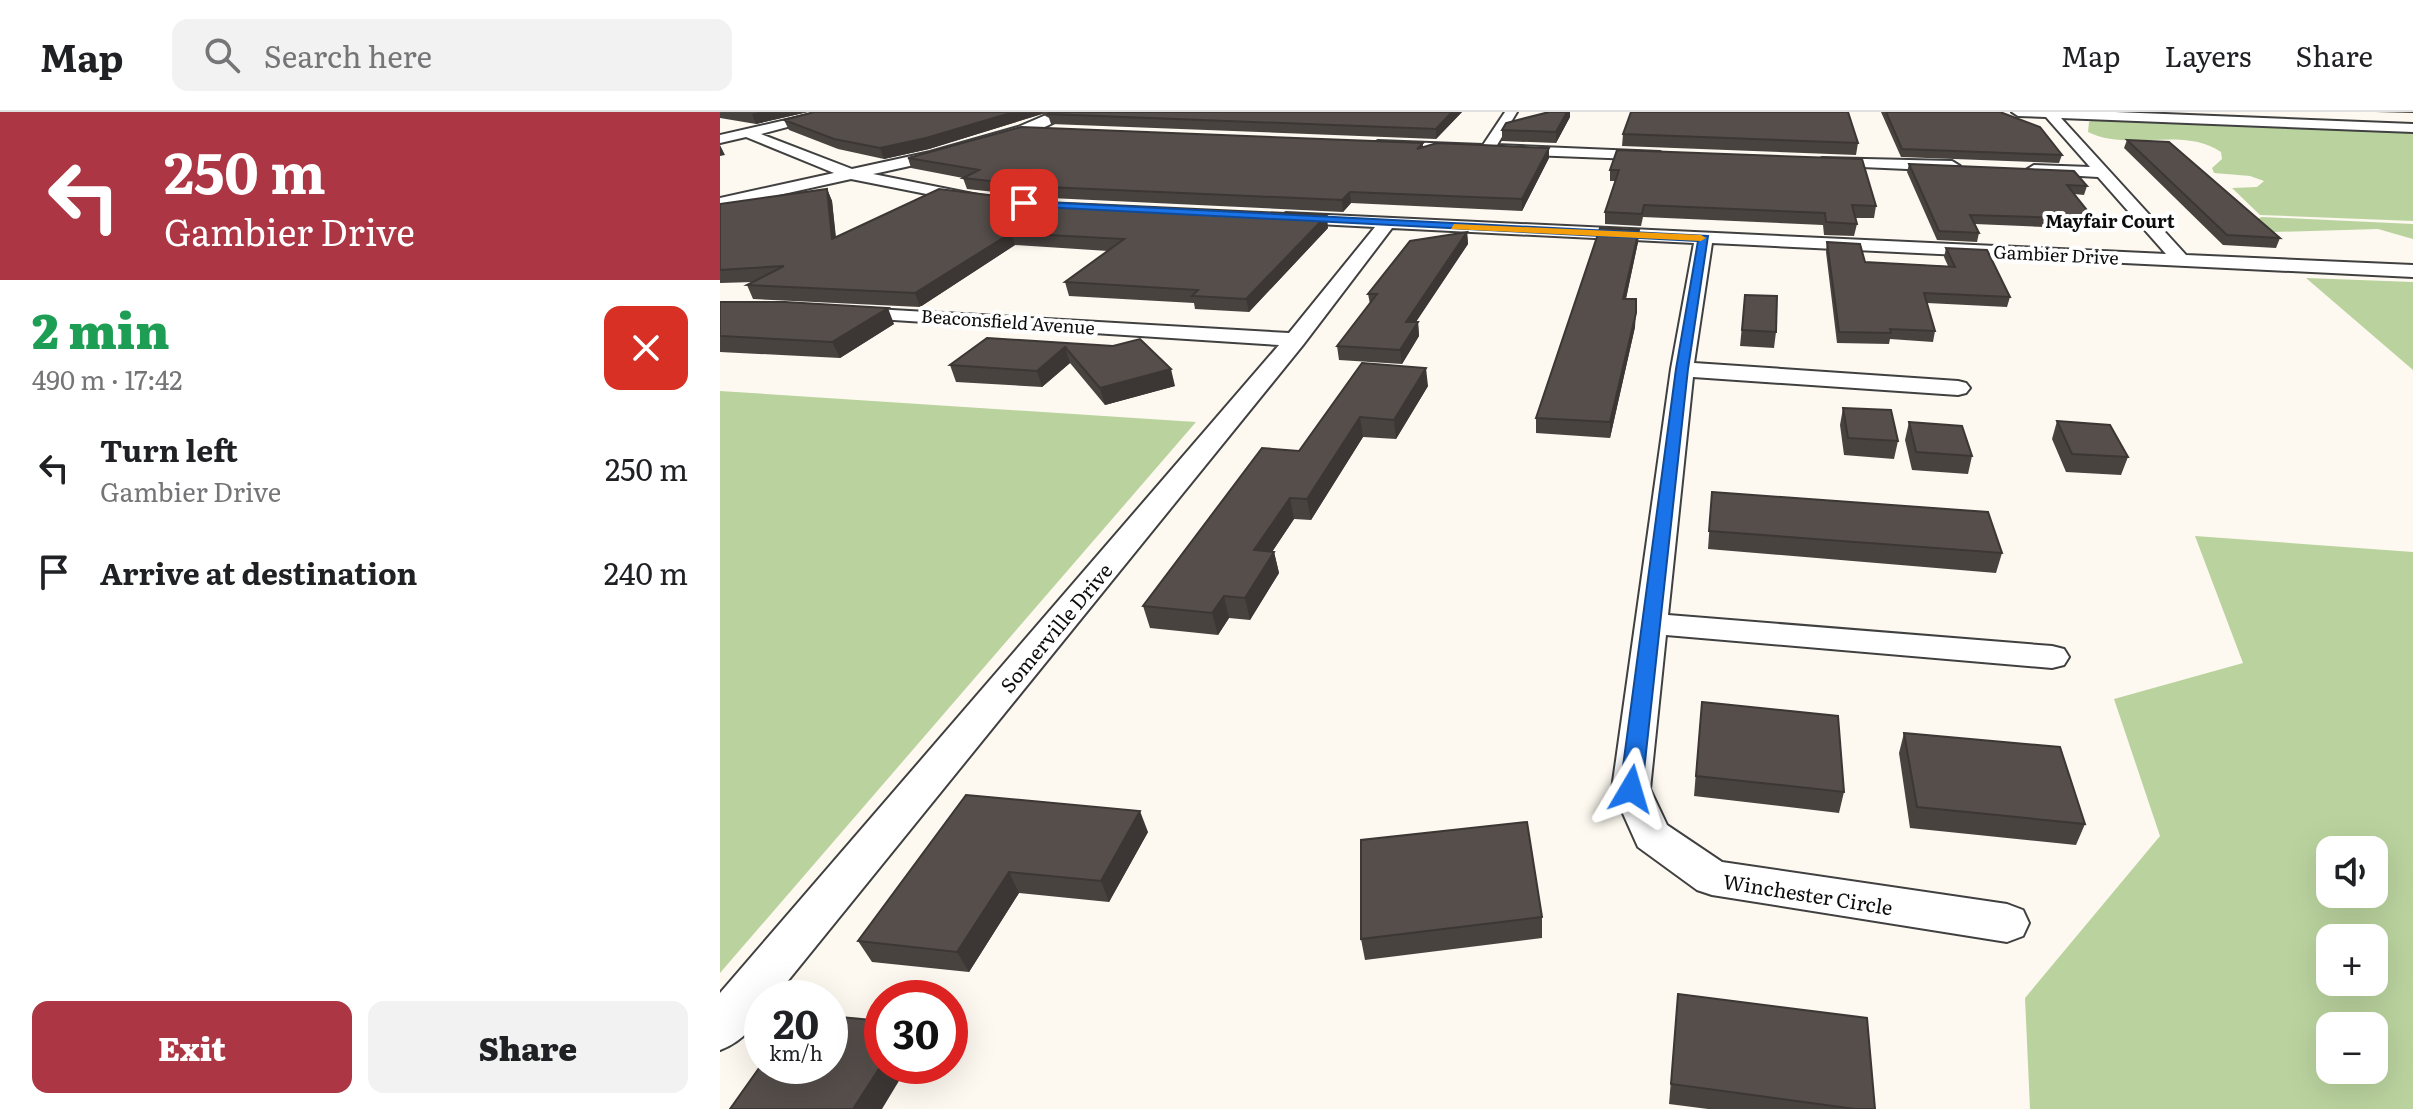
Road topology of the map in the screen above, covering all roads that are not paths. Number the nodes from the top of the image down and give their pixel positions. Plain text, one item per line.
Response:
1 (838, 112) edge
2 (1064, 112) edge
3 (1511, 112) edge
4 (2018, 112) edge
5 (2049, 112) edge
6 (2413, 128) edge
7 (1023, 130) junction
8 (1055, 131) edge
9 (750, 134) junction
10 (720, 139) edge
11 (1367, 144) edge
12 (1487, 149) junction
13 (1678, 156) edge
14 (1805, 161) edge
15 (1965, 167) edge
16 (2019, 169) edge
17 (2099, 172) junction
18 (850, 174) junction
19 (988, 200) edge
20 (720, 203) edge
21 (1265, 217) edge
22 (1387, 223) junction
23 (1704, 238) junction
24 (2181, 260) junction
25 (2413, 271) edge
26 (824, 310) edge
27 (1295, 340) junction
28 (1682, 369) junction
29 (1958, 388) dead end
30 (1651, 624) junction
31 (2052, 657) dead end
32 (2007, 923) dead end
33 (720, 1028) edge

1 - 9 street
2 - 7 street
3 - 12 street
4 - 5 street
5 - 6 street
5 - 17 street
7 - 8 street
7 - 18 street
9 - 10 street
9 - 18 street
11 - 12 street
12 - 13 street
14 - 15 street
16 - 17 street
17 - 24 street
18 - 19 street
18 - 20 street
21 - 22 street, Gambier Drive
22 - 23 street, Gambier Drive
22 - 27 street, Somerville Drive
23 - 24 street, Gambier Drive
23 - 28 street, Winchester Circle
24 - 25 street, Gambier Drive
26 - 27 street, Beaconsfield Avenue
27 - 33 street, Somerville Drive
28 - 29 street
28 - 30 street, Winchester Circle
30 - 31 street
30 - 32 street, Winchester Circle

